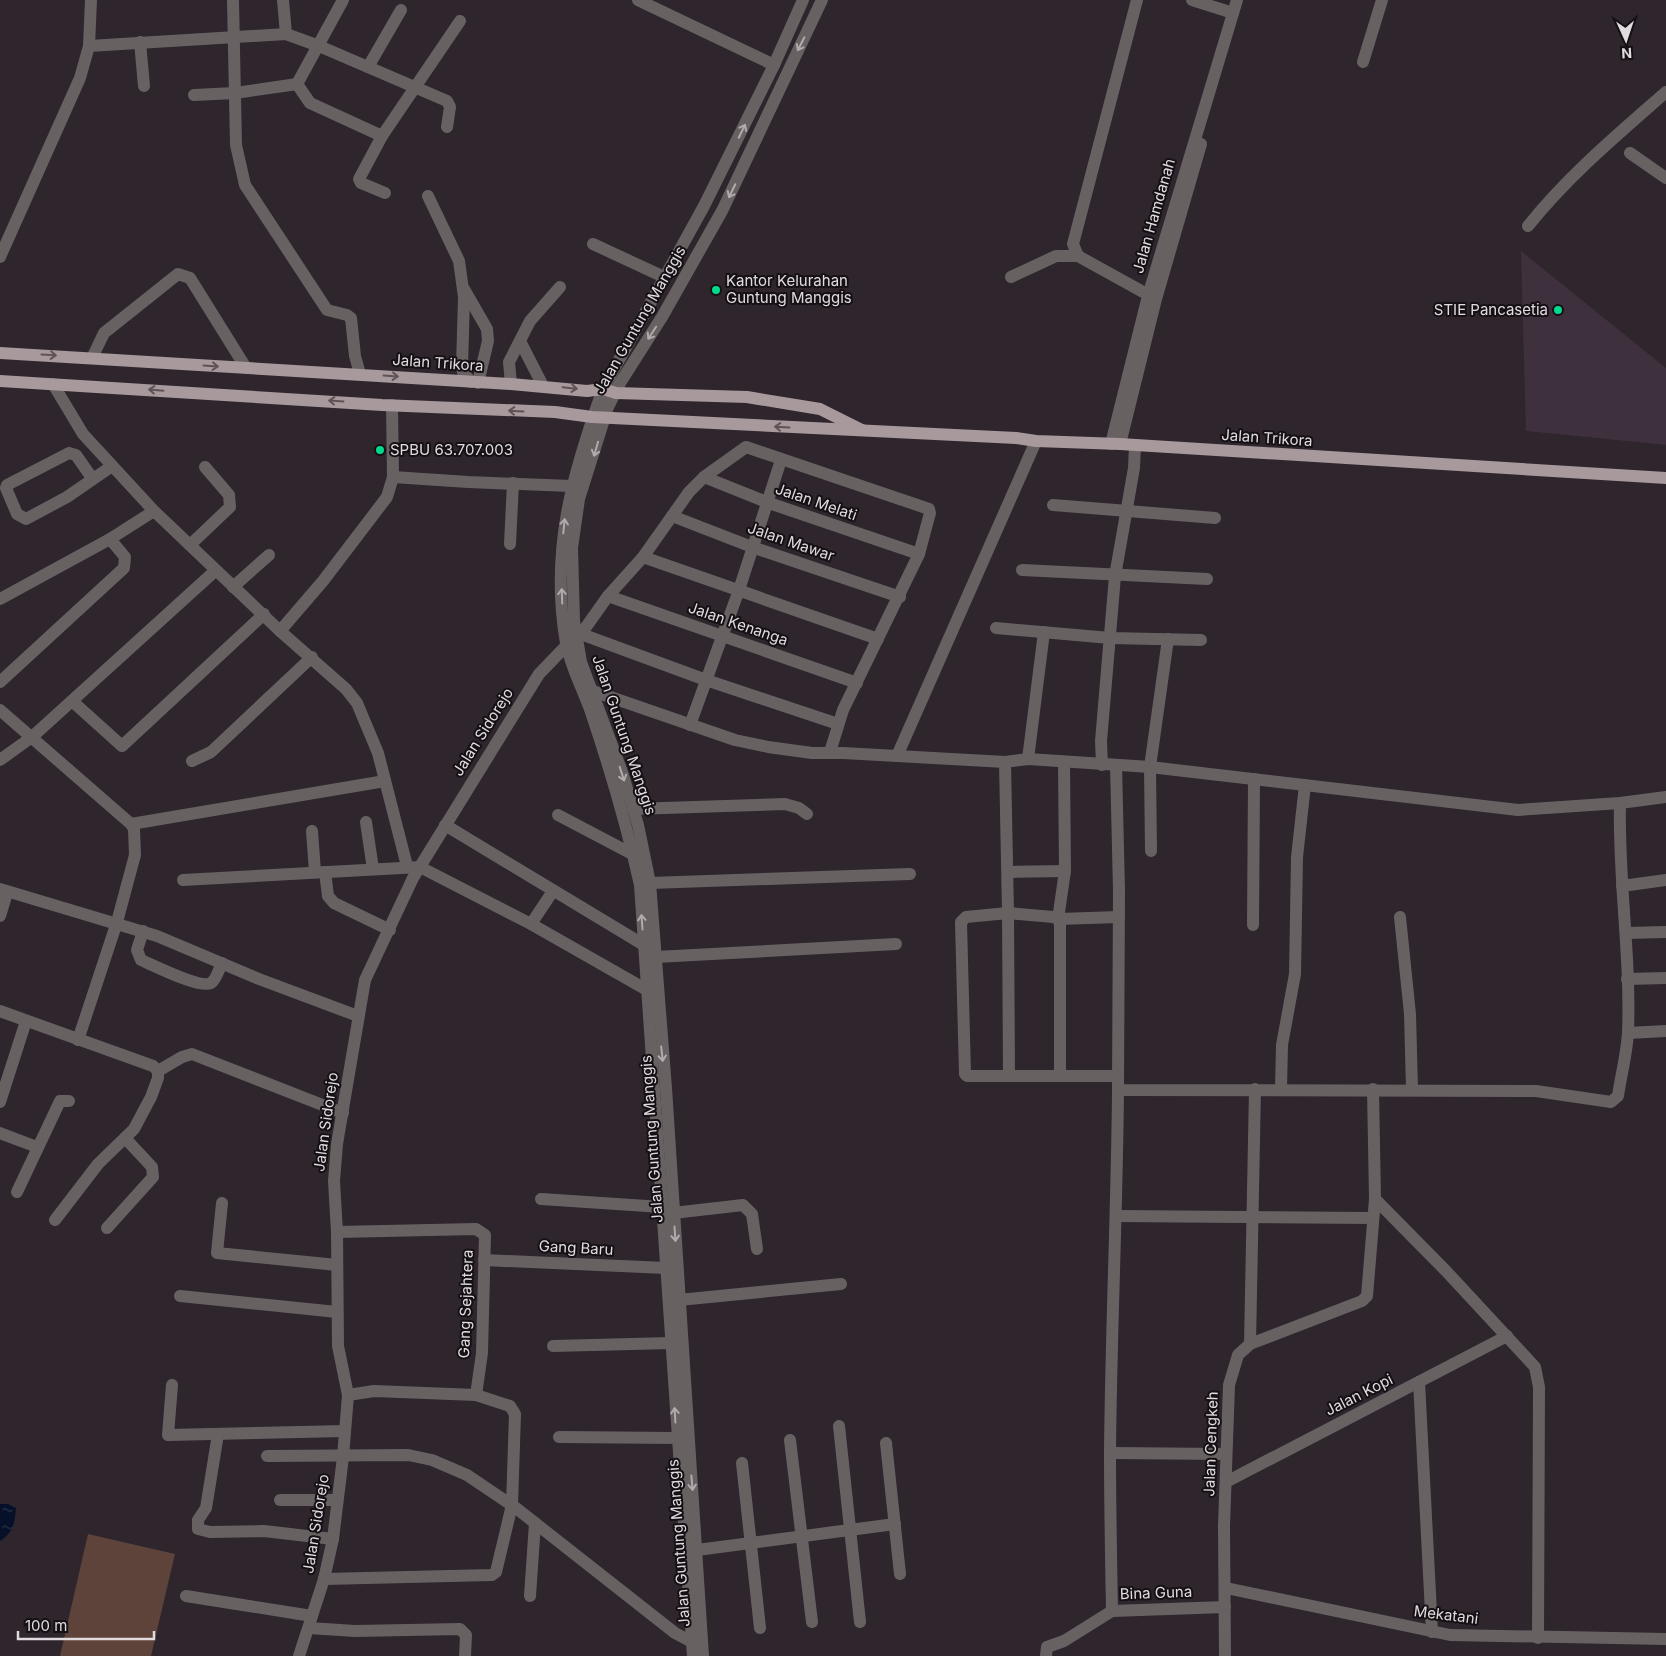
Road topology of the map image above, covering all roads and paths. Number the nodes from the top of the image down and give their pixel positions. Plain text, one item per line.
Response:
1 (91, 0) edge
2 (233, 0) edge
3 (283, 0) edge
4 (343, 0) edge
5 (638, 0) edge
6 (803, 0) edge
7 (822, 0) edge
8 (1136, 0) edge
9 (1192, 0) edge
10 (1237, 0) edge
11 (1244, 0) edge
12 (1382, 0) edge
13 (400, 10) dead end
14 (1233, 13) junction
15 (460, 21) dead end
16 (286, 34) junction
17 (234, 36) junction
18 (140, 42) junction
19 (89, 46) junction
20 (319, 46) junction
21 (1364, 62) dead end
22 (774, 65) junction
23 (368, 67) junction
24 (297, 84) junction
25 (144, 86) dead end
26 (416, 87) junction
27 (1666, 92) edge
28 (235, 93) junction
29 (194, 95) dead end
30 (447, 128) dead end
31 (382, 136) junction
32 (1630, 153) dead end
33 (1666, 178) edge
34 (384, 193) dead end
35 (428, 196) dead end
36 (1528, 226) dead end
37 (593, 244) dead end
38 (1078, 256) junction
39 (0, 257) edge
40 (664, 276) junction
41 (1011, 277) dead end
42 (463, 287) junction
43 (560, 287) dead end
44 (1152, 298) junction
45 (520, 341) junction
46 (0, 353) edge
47 (92, 358) junction
48 (246, 368) junction
49 (360, 374) junction
50 (0, 381) edge
51 (474, 382) junction
52 (53, 384) junction
53 (511, 384) junction
54 (543, 386) junction
55 (603, 389) junction
56 (616, 394) junction
57 (392, 405) junction
58 (820, 409) junction
59 (607, 416) junction
60 (592, 417) junction
61 (818, 428) junction
62 (866, 432) junction
63 (1036, 441) junction
64 (1116, 444) junction
65 (1135, 446) junction
66 (781, 460) junction
67 (112, 466) junction
68 (205, 467) dead end
69 (393, 477) junction
70 (704, 477) junction
71 (92, 478) junction
72 (1666, 478) edge
73 (513, 483) junction
74 (571, 486) junction
75 (768, 503) junction
76 (1053, 505) dead end
77 (154, 511) junction
78 (1126, 512) junction
79 (672, 516) junction
80 (1215, 518) dead end
81 (110, 539) junction
82 (510, 544) dead end
83 (190, 545) junction
84 (752, 546) junction
85 (919, 554) junction
86 (269, 555) dead end
87 (643, 558) junction
88 (1022, 570) dead end
89 (216, 571) junction
90 (1114, 576) junction
91 (1207, 579) dead end
92 (233, 587) junction
93 (739, 590) junction
94 (608, 596) junction
95 (900, 597) junction
96 (0, 599) edge
97 (264, 614) junction
98 (996, 628) dead end
99 (280, 631) junction
100 (1044, 632) junction
101 (722, 636) junction
102 (574, 638) junction
103 (1110, 638) junction
104 (878, 639) junction
105 (1168, 639) junction
106 (1201, 640) dead end
107 (312, 658) junction
108 (706, 680) junction
109 (0, 682) edge
110 (857, 683) junction
111 (587, 689) junction
112 (72, 701) junction
113 (0, 710) edge
114 (838, 724) junction
115 (690, 725) junction
116 (32, 738) junction
117 (830, 752) junction
118 (897, 756) junction
119 (1028, 759) junction
120 (0, 760) edge
121 (192, 762) dead end
122 (1005, 762) junction
123 (1064, 762) junction
124 (1102, 765) junction
125 (1116, 765) junction
126 (1150, 767) junction
127 (1254, 779) junction
128 (385, 781) junction
129 (1305, 785) junction
130 (1666, 797) edge
131 (1620, 803) junction
132 (633, 808) junction
133 (807, 814) dead end
134 (558, 815) dead end
135 (366, 822) dead end
136 (131, 824) junction
137 (445, 825) junction
138 (312, 831) dead end
139 (1151, 851) dead end
140 (634, 855) junction
141 (414, 867) junction
142 (373, 869) junction
143 (1065, 871) junction
144 (320, 872) junction
145 (1008, 872) junction
146 (910, 874) dead end
147 (183, 880) dead end
148 (1666, 880) edge
149 (650, 883) junction
150 (1622, 886) junction
151 (4, 891) edge
152 (553, 891) junction
153 (1008, 913) junction
154 (0, 916) edge
155 (1119, 917) junction
156 (1400, 917) dead end
157 (1058, 919) junction
158 (117, 922) junction
159 (531, 924) junction
160 (1254, 925) dead end
161 (390, 930) junction
162 (143, 931) junction
163 (1666, 932) edge
164 (1626, 933) junction
165 (896, 944) dead end
166 (644, 945) junction
167 (656, 957) junction
168 (222, 963) junction
169 (1666, 978) edge
170 (1627, 979) junction
171 (647, 990) junction
172 (0, 1011) edge
173 (358, 1016) junction
174 (26, 1021) junction
175 (1666, 1031) edge
176 (1628, 1033) junction
177 (78, 1040) junction
178 (158, 1071) junction
179 (1009, 1075) junction
180 (1060, 1076) junction
181 (1118, 1076) junction
182 (1255, 1089) junction
183 (1281, 1089) junction
184 (1373, 1089) junction
185 (1412, 1089) junction
186 (1118, 1090) junction
187 (69, 1101) dead end
188 (0, 1102) edge
189 (661, 1106) junction
190 (343, 1113) junction
191 (0, 1133) edge
192 (125, 1138) junction
193 (37, 1147) junction
194 (17, 1192) dead end
195 (541, 1199) dead end
196 (1375, 1199) junction
197 (222, 1203) dead end
198 (668, 1210) junction
199 (1117, 1216) junction
200 (1252, 1217) junction
201 (1373, 1218) junction
202 (55, 1220) dead end
203 (107, 1228) dead end
204 (337, 1232) junction
205 (758, 1249) dead end
206 (484, 1260) junction
207 (338, 1265) junction
208 (666, 1268) junction
209 (841, 1284) dead end
210 (180, 1296) dead end
211 (679, 1300) junction
212 (337, 1312) junction
213 (1507, 1336) junction
214 (671, 1343) junction
215 (1250, 1344) junction
216 (552, 1346) dead end
217 (1419, 1382) junction
218 (172, 1385) dead end
219 (348, 1395) junction
220 (476, 1395) junction
221 (839, 1426) dead end
222 (345, 1431) junction
223 (218, 1434) junction
224 (559, 1437) dead end
225 (677, 1438) junction
226 (790, 1440) dead end
227 (886, 1443) dead end
228 (1110, 1453) junction
229 (1226, 1454) junction
230 (684, 1455) junction
231 (267, 1456) dead end
232 (344, 1457) junction
233 (742, 1463) dead end
234 (1226, 1482) junction
235 (280, 1500) dead end
236 (336, 1500) junction
237 (512, 1505) junction
238 (535, 1523) junction
239 (895, 1524) junction
240 (850, 1530) junction
241 (802, 1537) junction
242 (332, 1539) junction
243 (751, 1544) junction
244 (697, 1550) junction
245 (900, 1574) dead end
246 (324, 1579) junction
247 (1226, 1588) junction
248 (186, 1596) dead end
249 (530, 1596) dead end
250 (1225, 1607) junction
251 (1112, 1611) junction
252 (311, 1622) junction
253 (812, 1622) dead end
254 (860, 1622) dead end
255 (760, 1628) dead end
256 (1432, 1632) junction
257 (1538, 1638) junction
258 (1666, 1639) edge
259 (692, 1642) junction
260 (300, 1656) edge
261 (465, 1656) edge
262 (692, 1656) edge
263 (703, 1656) edge
264 (1046, 1656) edge
265 (1225, 1656) edge

1 - 19 street
2 - 17 street
3 - 16 street
4 - 20 street
5 - 22 street
6 - 22 street, Jalan Guntung Manggis
7 -> 56 street, Jalan Guntung Manggis
8 - 38 street
9 - 14 street
10 - 14 street, Jalan Hamdanah
11 - 44 street, Jalan Hamdanah
12 - 21 street
13 - 23 street
14 - 44 street, Jalan Hamdanah
15 - 26 street
16 - 17 street
16 - 20 street
17 - 18 street
17 - 28 street
18 - 19 street
18 - 25 street
19 - 39 street
20 - 23 street
20 - 24 street
40 -> 22 street, Jalan Guntung Manggis
23 - 26 street
24 - 28 street
24 - 31 street
26 - 30 street
26 - 31 street
27 - 36 street
28 - 29 street
28 - 49 street
31 - 34 street
32 - 33 street
35 - 42 street
37 - 40 street
38 - 41 street
38 - 44 street
40 - 55 street, Jalan Guntung Manggis
42 - 51 street
42 - 51 street
43 - 45 street
44 - 64 street, Jalan Hamdanah
45 - 53 street
45 - 54 street
46 -> 47 main road, Jalan Trikora
47 -> 48 main road, Jalan Trikora
47 - 48 street
48 - 49 main road, Jalan Trikora
49 -> 51 main road, Jalan Trikora
50 - 52 main road, Jalan Trikora
51 - 53 main road, Jalan Trikora
57 -> 52 main road, Jalan Trikora
52 - 67 street
53 - 54 main road, Jalan Trikora
54 -> 55 main road, Jalan Trikora
55 - 56 main road, Jalan Trikora
55 - 60 street, Jalan Guntung Manggis
56 - 58 main road, Jalan Trikora
56 - 59 street, Jalan Guntung Manggis
60 -> 57 main road, Jalan Trikora
57 - 69 street
58 - 61 main road
58 - 62 main road, Jalan Trikora
59 - 60 main road, Jalan Trikora
61 -> 59 main road, Jalan Trikora
59 -> 102 street, Jalan Guntung Manggis
60 - 74 street, Jalan Guntung Manggis
61 - 62 main road, Jalan Trikora
62 - 63 main road, Jalan Trikora
63 - 64 main road, Jalan Trikora
63 - 118 street
64 - 65 main road, Jalan Trikora
65 - 72 main road, Jalan Trikora
65 - 78 street
66 - 70 street, Jalan Sidorejo
66 - 75 street
66 - 85 street
67 - 71 street
67 - 77 street
68 - 83 street
69 - 73 street
69 - 99 street
70 - 75 street, Jalan Melati
70 - 79 street, Jalan Sidorejo
71 - 71 street
73 - 74 street
73 - 82 street
102 -> 74 street, Jalan Guntung Manggis
75 - 84 street
75 - 85 street, Jalan Melati
76 - 78 street
77 - 81 street
77 - 83 street
78 - 80 street
78 - 90 street
79 - 84 street, Jalan Mawar
79 - 87 street, Jalan Sidorejo
81 - 96 street
81 - 109 street
83 - 89 street
84 - 93 street
84 - 95 street, Jalan Mawar
85 - 95 street
86 - 92 street
87 - 93 street
87 - 94 street, Jalan Sidorejo
88 - 90 street
89 - 92 street
89 - 112 street
90 - 91 street
90 - 103 street
92 - 97 street
93 - 101 street
93 - 104 street
94 - 101 street, Jalan Kenanga
94 - 102 street, Jalan Sidorejo
95 - 104 street
97 - 99 street
97 - 112 street
98 - 100 street
99 - 107 street
100 - 103 street
100 - 119 street
101 - 108 street
101 - 110 street, Jalan Kenanga
102 - 108 street
102 - 111 street, Jalan Guntung Manggis
102 - 137 street, Jalan Sidorejo
103 - 105 street
103 - 124 street
104 - 110 street
105 - 106 street
105 - 126 street
107 - 121 street
107 - 128 street
108 - 114 street
108 - 115 street
110 - 114 street
111 - 115 street
111 -> 132 street, Jalan Guntung Manggis
111 - 140 street, Jalan Guntung Manggis
112 - 116 street
113 - 116 street
114 - 117 street
115 - 117 street
116 - 120 street
116 - 136 street
117 - 118 street
118 - 122 street
119 - 122 street
119 - 123 street
122 - 145 street
123 - 124 street
123 - 143 street
124 - 125 street
125 - 126 street
125 - 155 street
126 - 127 street
126 - 139 street
127 - 129 street
127 - 160 street
128 - 136 street
128 - 141 street
129 - 131 street
129 - 183 street
130 - 131 street
131 - 150 street
132 - 133 street
132 - 149 street, Jalan Guntung Manggis
134 - 140 street
135 - 142 street
136 - 158 street
137 - 141 street, Jalan Sidorejo
137 - 152 street
138 - 144 street
166 -> 140 street, Jalan Guntung Manggis
141 - 142 street
141 - 159 street
141 - 161 street, Jalan Sidorejo
142 - 144 street
143 - 145 street
143 - 157 street
144 - 147 street
144 - 161 street
145 - 153 street
146 - 149 street
148 - 150 street
149 - 167 street, Jalan Guntung Manggis
150 - 164 street
151 - 154 street
151 - 158 street
152 - 159 street
152 - 166 street
153 - 157 street
153 - 179 street
153 - 179 street
155 - 157 street
155 - 181 street
156 - 185 street
157 - 180 street
158 - 162 street
158 - 177 street
159 - 171 street
161 - 173 street, Jalan Sidorejo
162 - 168 street
162 - 168 street
163 - 164 street
164 - 170 street
165 - 167 street
166 - 171 street, Jalan Guntung Manggis
167 -> 189 street, Jalan Guntung Manggis
168 - 173 street
169 - 170 street
170 - 176 street
171 - 189 street, Jalan Guntung Manggis
172 - 174 street
173 - 190 street, Jalan Sidorejo
174 - 177 street
174 - 188 street
175 - 176 street
176 - 185 street
177 - 178 street
178 - 190 street
178 - 192 street
179 - 180 street
180 - 181 street
181 - 186 street
182 - 183 street
182 - 186 street
182 - 200 street
183 - 184 street
184 - 185 street
184 - 196 street
186 - 199 street
187 - 193 street
189 - 198 street, Jalan Guntung Manggis
190 - 204 street, Jalan Sidorejo
191 - 193 street
192 - 202 street
192 - 203 street
193 - 194 street
195 - 198 street
196 - 201 street
196 - 213 street
197 - 207 street
198 - 205 street
198 - 208 street, Jalan Guntung Manggis
198 -> 211 street, Jalan Guntung Manggis
199 - 200 street
199 - 228 street
200 - 201 street
200 - 215 street
201 - 215 street
204 - 206 street, Gang Sejahtera
204 - 207 street, Jalan Sidorejo
206 - 208 street, Gang Baru
206 - 220 street, Gang Sejahtera
207 - 212 street, Jalan Sidorejo
208 - 214 street, Jalan Guntung Manggis
209 - 211 street
210 - 212 street
211 - 230 street, Jalan Guntung Manggis
212 - 219 street, Jalan Sidorejo
213 - 217 street, Jalan Kopi
213 - 257 street
214 - 216 street
225 -> 214 street, Jalan Guntung Manggis
215 - 229 street, Jalan Cengkeh
217 - 234 street, Jalan Kopi
217 - 256 street
218 - 223 street
219 - 220 street
219 - 222 street, Jalan Sidorejo
220 - 237 street
221 - 240 street
222 - 223 street
222 - 232 street, Jalan Sidorejo
223 - 242 street
224 - 225 street
225 - 230 street, Jalan Guntung Manggis
226 - 241 street
227 - 239 street
228 - 229 street
228 - 251 street
229 - 234 street, Jalan Cengkeh
230 -> 244 street, Jalan Guntung Manggis
230 - 259 street, Jalan Guntung Manggis
231 - 232 street
232 - 236 street, Jalan Sidorejo
232 - 237 street
233 - 243 street
234 - 247 street, Jalan Cengkeh
235 - 236 street
236 - 242 street, Jalan Sidorejo
237 - 238 street
237 - 246 street
238 - 249 street
238 - 259 street
239 - 240 street
239 - 245 street
240 - 241 street
240 - 254 street
241 - 243 street
241 - 253 street
242 - 246 street, Jalan Sidorejo
243 - 244 street
243 - 255 street
244 - 263 street, Jalan Guntung Manggis
246 - 252 street, Jalan Sidorejo
247 - 250 street, Jalan Cengkeh
247 - 256 street, Mekatani
248 - 252 street
250 - 251 street, Bina Guna
250 - 265 street, Jalan Cengkeh
251 - 264 street, Bina Guna
252 - 260 street, Jalan Sidorejo
252 - 261 street
256 - 257 street, Mekatani
257 - 258 street, Mekatani
259 - 262 street, Jalan Guntung Manggis

